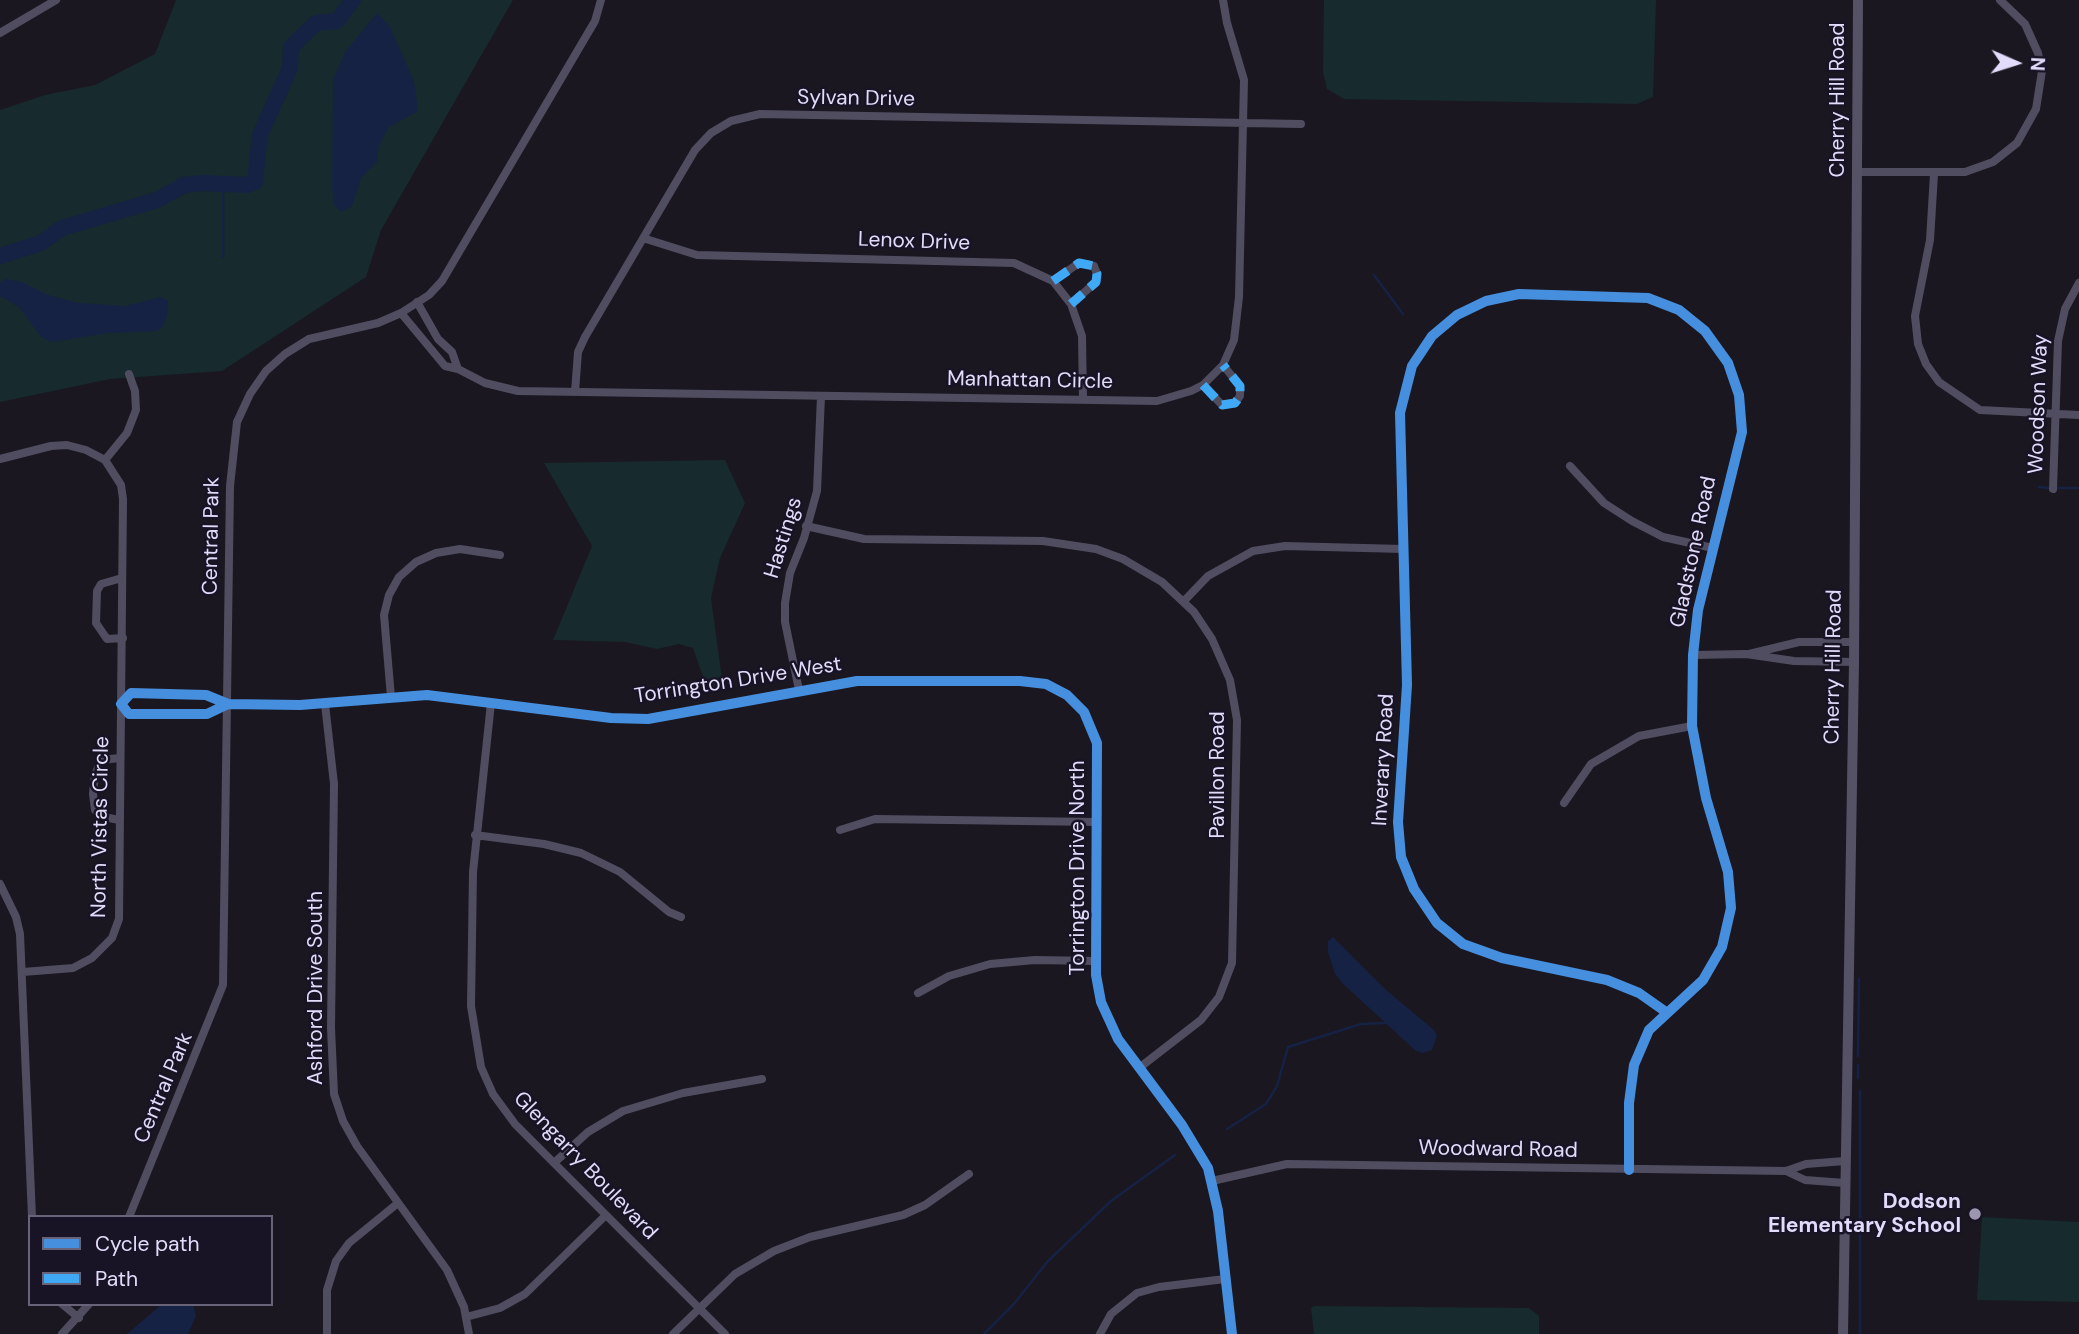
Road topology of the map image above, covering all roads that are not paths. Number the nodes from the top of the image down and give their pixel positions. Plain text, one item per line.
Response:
1 (56, 0) edge
2 (601, 0) edge
3 (1223, 0) edge
4 (1858, 0) edge
5 (2000, 0) edge
6 (0, 33) edge
7 (1242, 123) junction
8 (1301, 124) dead end
9 (1857, 172) junction
10 (1934, 174) junction
11 (646, 239) junction
12 (1053, 281) junction
13 (2079, 283) edge
14 (417, 303) junction
15 (1071, 304) junction
16 (401, 313) junction
17 (1223, 365) junction
18 (458, 369) junction
19 (130, 374) dead end
20 (1203, 385) junction
21 (575, 392) junction
22 (821, 396) junction
23 (1083, 400) junction
24 (2056, 415) junction
25 (2079, 415) edge
26 (0, 459) edge
27 (105, 460) junction
28 (1570, 466) dead end
29 (2053, 489) dead end
30 (806, 526) junction
31 (1713, 548) junction
32 (1403, 549) junction
33 (500, 555) dead end
34 (122, 578) junction
35 (1184, 601) junction
36 (123, 638) junction
37 (1854, 642) junction
38 (1746, 654) junction
39 (1693, 655) junction
40 (1854, 662) junction
41 (799, 690) junction
42 (391, 697) junction
43 (491, 703) junction
44 (121, 704) junction
45 (228, 704) junction
46 (325, 704) junction
47 (1080, 708) joint
48 (1692, 726) junction
49 (120, 758) junction
50 (1564, 803) dead end
51 (119, 820) junction
52 (1097, 822) junction
53 (840, 830) dead end
54 (475, 835) junction
55 (0, 884) edge
56 (681, 917) dead end
57 (1096, 961) junction
58 (23, 972) junction
59 (918, 993) dead end
60 (1667, 1012) junction
61 (1139, 1068) junction
62 (762, 1079) dead end
63 (1845, 1161) junction
64 (554, 1163) junction
65 (1629, 1170) junction
66 (1786, 1171) junction
67 (969, 1174) dead end
68 (1212, 1181) junction
69 (1845, 1182) junction
70 (398, 1203) junction
71 (32, 1215) edge
72 (130, 1215) edge
73 (606, 1215) junction
74 (1225, 1279) junction
75 (64, 1306) edge
76 (88, 1306) edge
77 (699, 1307) junction
78 (467, 1317) junction
79 (79, 1318) junction
80 (62, 1334) edge
81 (327, 1334) edge
82 (469, 1334) edge
83 (673, 1334) edge
84 (725, 1334) edge
85 (1100, 1334) edge
86 (1232, 1334) edge
87 (1843, 1334) edge

1 - 6 street
2 - 14 street, Central Park
3 - 7 street, Manhattan Circle
4 - 9 main road, Cherry Hill Road
5 - 10 street
7 - 8 street, Sylvan Drive
7 - 11 street, Sylvan Drive
7 - 17 street, Manhattan Circle
9 - 10 street
9 - 37 main road, Cherry Hill Road
10 - 24 street
11 - 12 street, Lenox Drive
11 - 21 street, Sylvan Drive
12 - 15 street, Lenox Drive
12 - 15 street
13 - 24 street, Woodson Way
14 - 16 street, Central Park
14 - 18 street
15 - 23 street, Lenox Drive
16 - 18 street, Manhattan Circle
16 - 45 street, Central Park
17 - 20 street, Manhattan Circle
17 - 20 street
18 - 21 street, Manhattan Circle
19 - 27 street
20 - 23 street, Manhattan Circle
21 - 22 street, Manhattan Circle
22 - 23 street, Manhattan Circle
22 - 30 street, Hastings
24 - 25 street
24 - 29 street, Woodson Way
26 - 27 street
27 - 34 street, North Vistas Circle
28 - 31 street
30 - 35 street, Pavillon Road
30 - 41 street, Hastings
31 - 32 street, Gladstone Road
31 - 39 street, Gladstone Road
32 - 35 street
32 - 60 street, Inverary Road
33 - 42 street
34 - 36 street, North Vistas Circle
34 - 36 street
35 - 61 street, Pavillon Road
36 - 44 street, North Vistas Circle
37 - 38 street
37 - 40 main road, Cherry Hill Road
38 - 39 street
38 - 40 street
39 - 48 street, Gladstone Road
40 - 63 main road, Cherry Hill Road
41 - 43 street, Torrington Drive West
41 - 47 street, Torrington Drive West
42 - 43 street, Torrington Drive West
42 - 46 street, Torrington Drive West
43 - 54 street, Glengarry Boulevard
44 - 45 street
44 - 45 street
44 - 49 street, North Vistas Circle
45 - 46 street, Torrington Drive West
45 - 72 street, Central Park
46 - 70 street, Ashford Drive South
47 - 52 street, Torrington Drive North
48 - 50 street
48 - 60 street, Gladstone Road
49 - 51 street, North Vistas Circle
49 - 51 street
51 - 58 street, North Vistas Circle
52 - 53 street
52 - 57 street, Torrington Drive North
54 - 56 street
54 - 64 street, Glengarry Boulevard
55 - 58 street
57 - 59 street
57 - 61 street, Torrington Drive North
58 - 71 street
60 - 65 street, Gladstone Road
61 - 68 street, Torrington Drive North
62 - 64 street
63 - 66 street, Woodward Road
63 - 69 main road, Cherry Hill Road
64 - 73 street, Glengarry Boulevard
65 - 66 street, Woodward Road
65 - 68 street, Woodward Road
66 - 69 street, Woodward Road
67 - 77 street
68 - 74 street, Torrington Drive North
69 - 87 main road, Cherry Hill Road
70 - 78 street, Ashford Drive South
70 - 81 street
73 - 77 street, Glengarry Boulevard
73 - 78 street
74 - 85 street
74 - 86 street, Torrington Drive North
75 - 79 street
76 - 79 street
77 - 83 street
77 - 84 street, Glengarry Boulevard
78 - 82 street, Ashford Drive South
79 - 80 street

